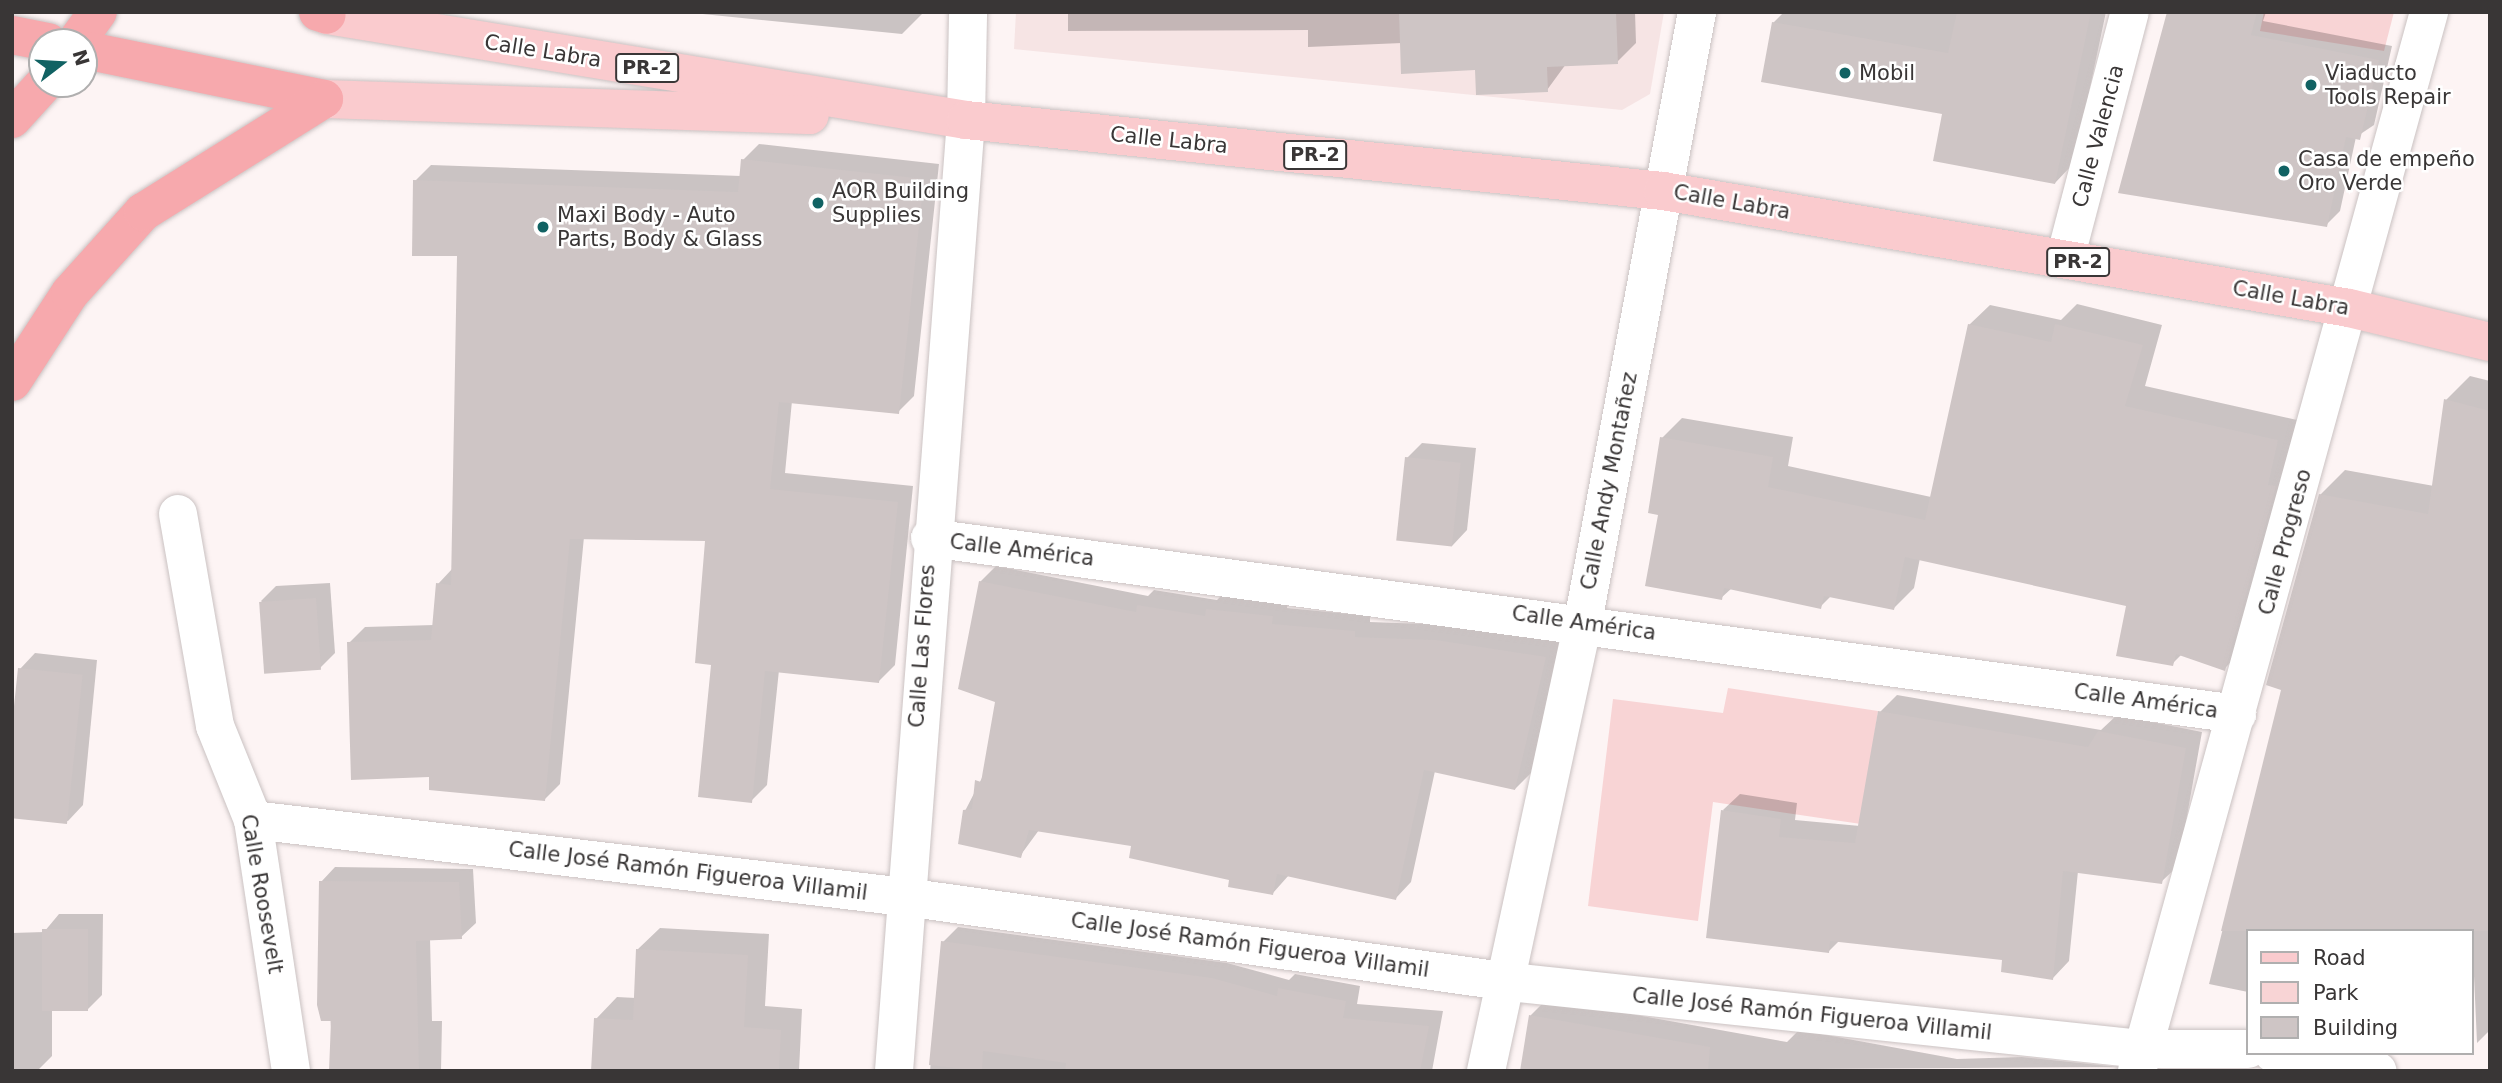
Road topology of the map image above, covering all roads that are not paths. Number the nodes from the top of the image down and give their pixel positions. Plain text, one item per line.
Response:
1 (99, 12) edge
2 (968, 12) edge
3 (1696, 12) edge
4 (2130, 12) edge
5 (2429, 12) edge
6 (324, 13) edge
7 (87, 28) edge
8 (98, 53) edge
9 (31, 98) edge
10 (324, 99) junction
11 (12, 119) edge
12 (966, 120) junction
13 (1663, 191) junction
14 (2065, 259) junction
15 (2349, 308) junction
16 (2490, 342) edge
17 (12, 382) edge
18 (178, 514) dead end
19 (930, 538) junction
20 (1583, 622) junction
21 (2237, 714) junction
22 (253, 820) junction
23 (905, 897) junction
24 (1510, 982) junction
25 (2246, 1049) edge
26 (2285, 1055) edge
27 (2140, 1060) edge
28 (291, 1071) edge
29 (894, 1071) edge
30 (1486, 1071) edge
31 (2377, 1071) edge

1 - 7 highway
2 - 12 street, Calle Las Flores
3 - 13 street, Calle Andy Montañez
4 - 14 street, Calle Valencia
5 - 15 street, Calle Progreso
6 - 12 main road, Calle Labra / PR-2
8 - 10 highway, PR-2
9 - 11 highway
10 - 12 main road, Calle Labra / PR-2
10 - 17 highway
12 - 13 main road, Calle Labra / PR-2
12 - 19 street, Calle Las Flores
13 - 14 main road, Calle Labra / PR-2
13 - 20 street, Calle Andy Montañez
14 - 15 main road, Calle Labra / PR-2
15 - 16 main road, Calle Labra / PR-2
15 - 21 street, Calle Progreso
18 - 22 street, Calle Roosevelt
19 - 20 street, Calle América
19 - 23 street, Calle Las Flores
20 - 21 street, Calle América
20 - 24 street, Calle Andy Montañez
21 - 27 street, Calle Progreso
22 - 23 street, Calle José Ramón Figueroa Villamil
22 - 28 street, Calle Roosevelt
23 - 24 street, Calle José Ramón Figueroa Villamil
23 - 29 street, Calle Las Flores
24 - 27 street, Calle José Ramón Figueroa Villamil
24 - 30 street, Calle Andy Montañez
25 - 27 street, Calle José Ramón Figueroa Villamil
26 - 31 street

